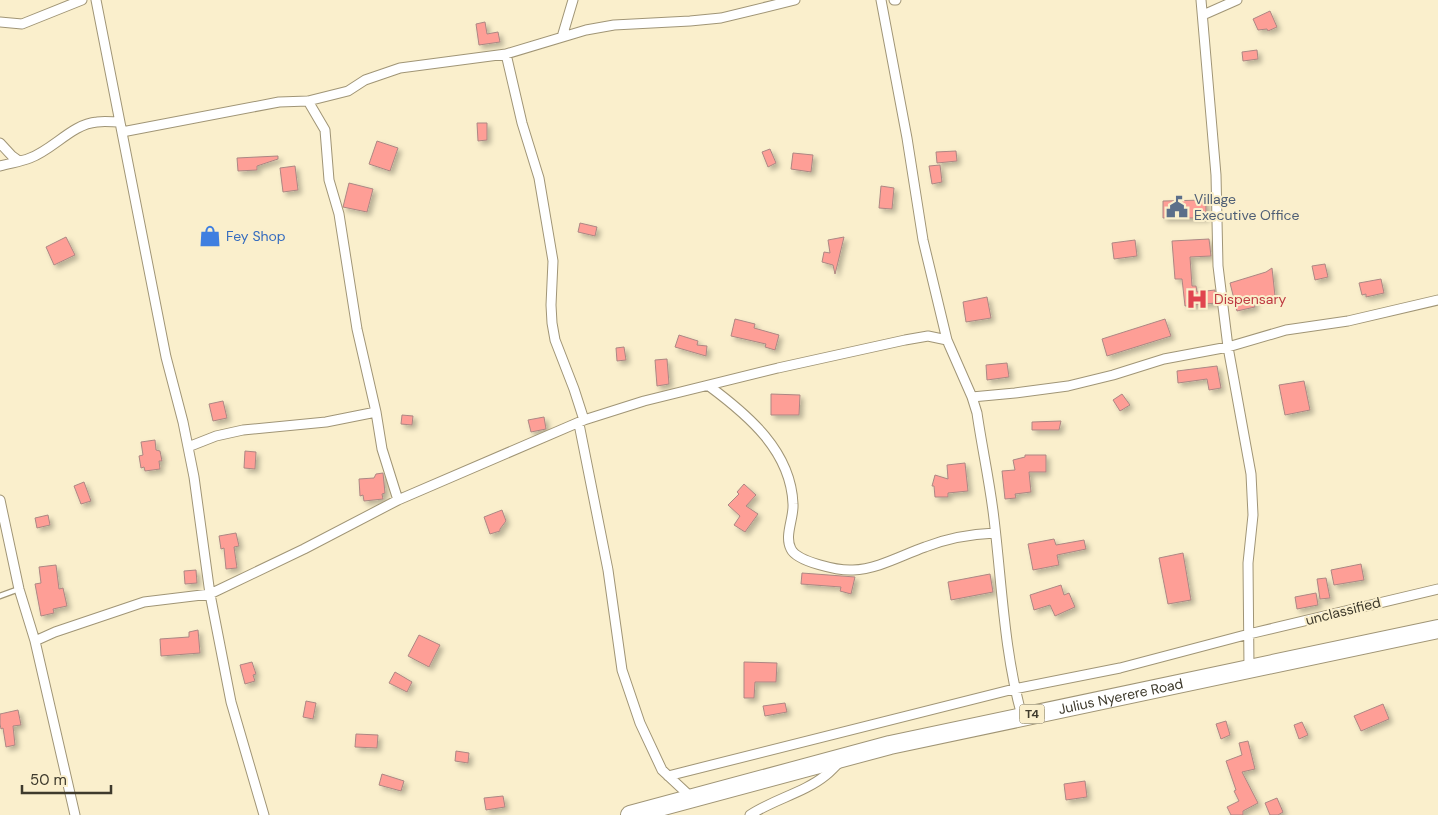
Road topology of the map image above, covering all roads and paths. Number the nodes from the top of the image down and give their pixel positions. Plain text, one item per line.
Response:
1 (82, 0) edge
2 (96, 0) edge
3 (573, 0) edge
4 (795, 0) edge
5 (881, 0) edge
6 (1201, 0) edge
7 (1237, 0) edge
8 (1202, 15) junction
9 (0, 22) edge
10 (562, 37) junction
11 (506, 54) junction
12 (308, 101) junction
13 (121, 127) junction
14 (0, 143) edge
15 (19, 161) junction
16 (0, 166) edge
17 (1438, 300) edge
18 (944, 324) junction
19 (928, 336) junction
20 (947, 340) junction
21 (1228, 347) junction
22 (708, 386) junction
23 (972, 397) junction
24 (376, 412) junction
25 (582, 422) junction
26 (188, 447) junction
27 (0, 500) edge
28 (398, 500) junction
29 (995, 532) junction
30 (19, 589) junction
31 (1438, 589) edge
32 (210, 594) junction
33 (0, 596) edge
34 (1438, 629) edge
35 (1249, 634) junction
36 (35, 641) junction
37 (1249, 668) junction
38 (1014, 689) junction
39 (1022, 716) junction
40 (845, 756) junction
41 (668, 776) junction
42 (692, 798) junction
43 (75, 815) edge
44 (264, 815) edge
45 (630, 815) edge
46 (750, 815) edge

1 - 9 street
2 - 13 street
3 - 10 street
4 - 10 street
5 - 18 street
6 - 8 street
7 - 8 street
8 - 21 street
10 - 11 street
11 - 12 street
11 - 25 street
12 - 13 street
12 - 24 street
13 - 15 street
13 - 26 street
14 - 15 street
15 - 16 street
17 - 21 street
18 - 19 street
18 - 20 street
19 - 20 street
19 - 22 street
20 - 23 street
21 - 23 street
21 - 35 street
22 - 25 street
22 - 29 street
23 - 29 street
24 - 26 street
24 - 28 street
25 - 28 street
25 - 41 street
26 - 32 street
27 - 30 street
28 - 32 street
29 - 38 street
30 - 33 lane
30 - 36 street
31 - 35 street, unclassified
32 - 36 street
32 - 44 street
34 - 37 highway, Julius Nyerere Road / T4
35 - 37 street
35 - 38 street, unclassified
36 - 43 street
37 - 39 highway, Julius Nyerere Road / T4
38 - 39 street
38 - 41 street, unclassified
39 - 40 highway, Julius Nyerere Road / T4
40 - 42 highway, Julius Nyerere Road / T4
40 - 46 street
41 - 42 street
42 - 45 highway, Julius Nyerere Road / T4

